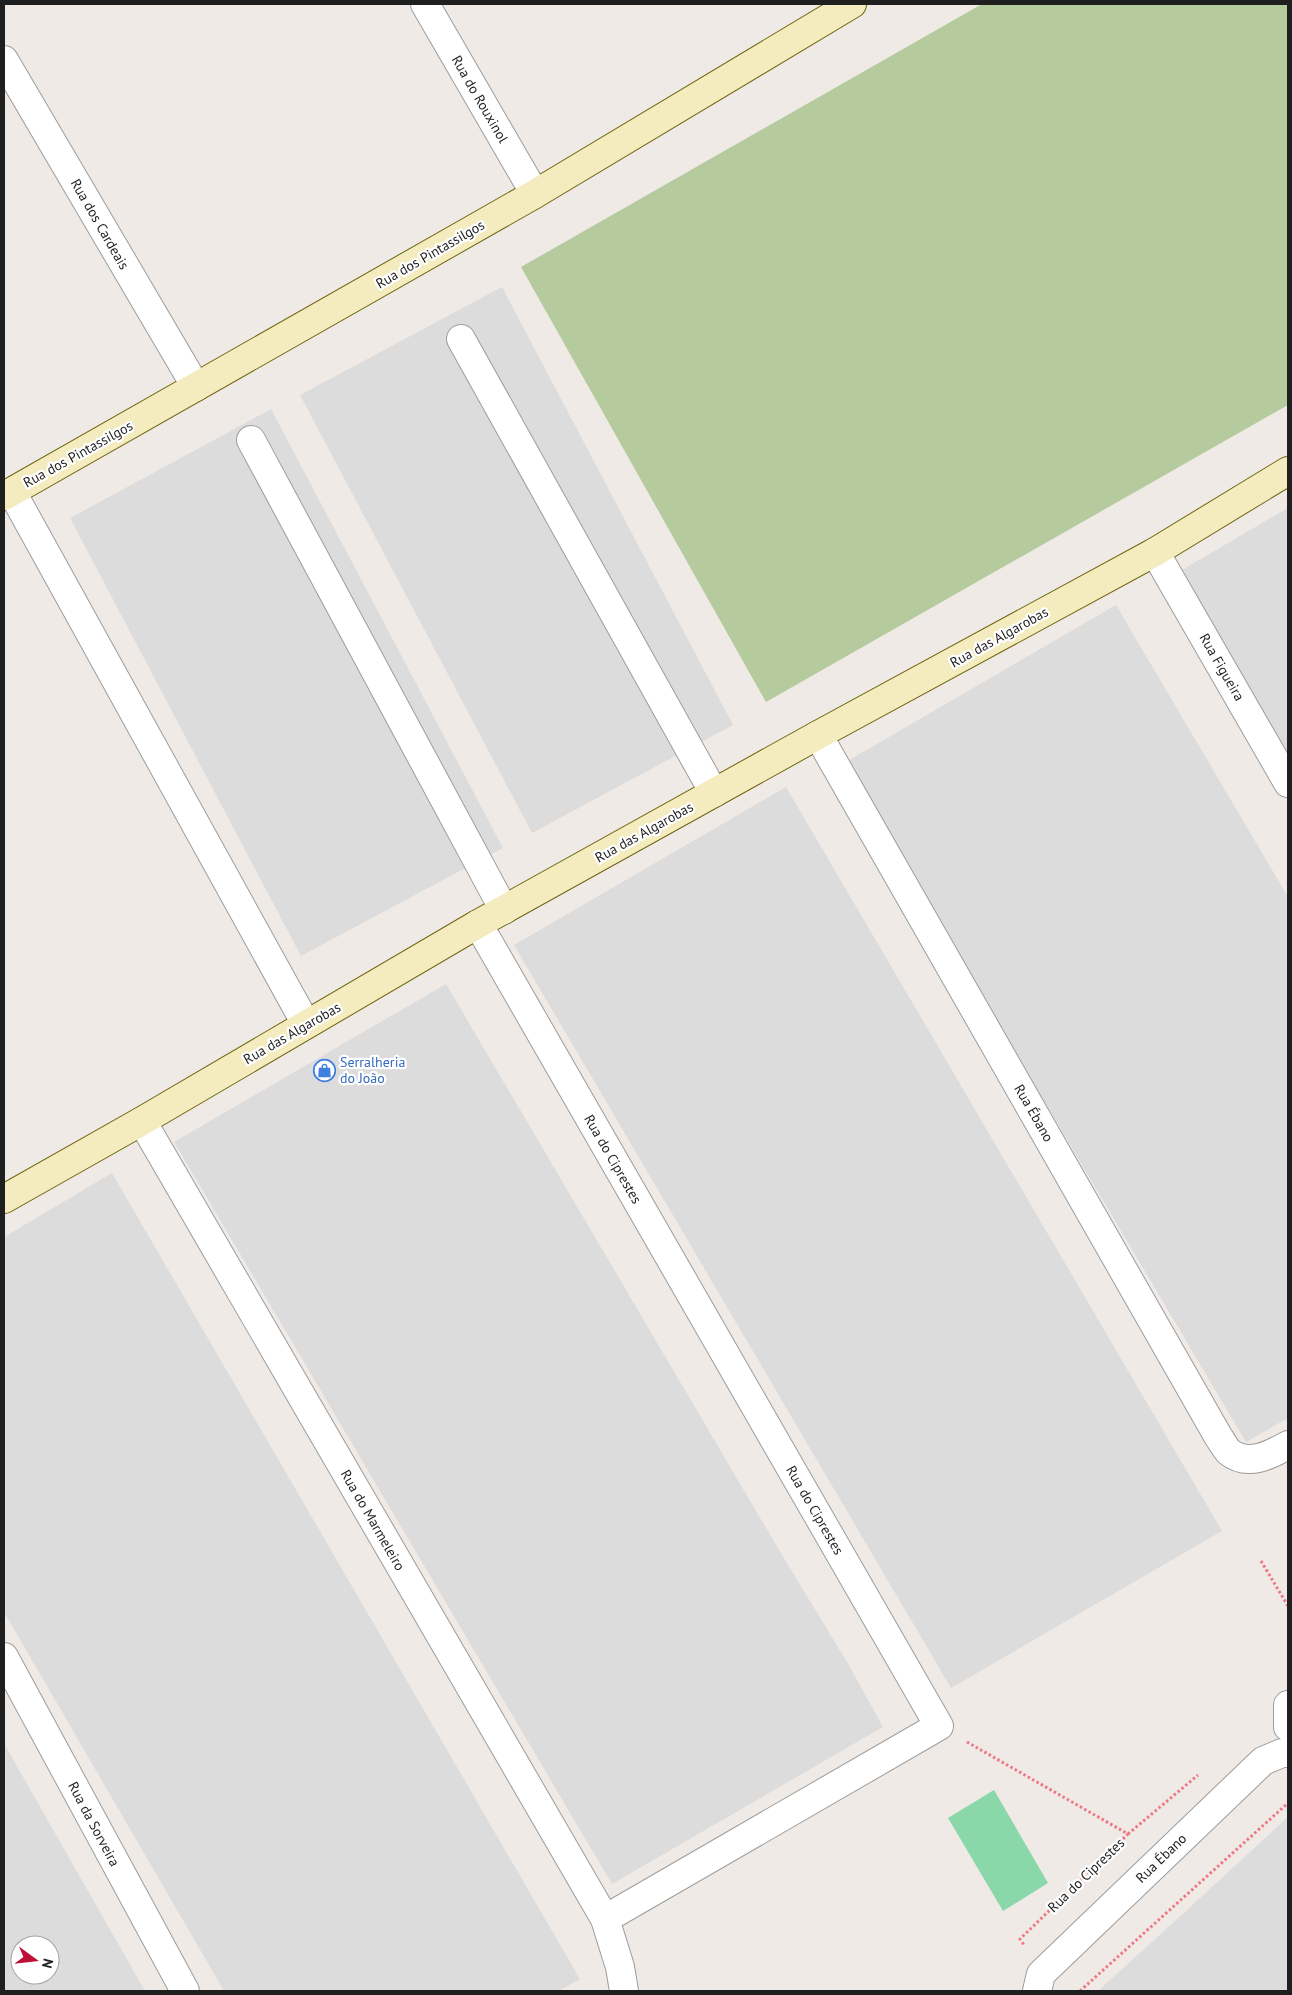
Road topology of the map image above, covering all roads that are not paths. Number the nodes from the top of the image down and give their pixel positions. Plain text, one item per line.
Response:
1 (425, 4) edge
2 (852, 4) edge
3 (4, 60) edge
4 (535, 194) junction
5 (461, 339) dead end
6 (196, 387) junction
7 (251, 440) dead end
8 (1288, 471) edge
9 (8, 494) edge
10 (1155, 552) junction
11 (818, 736) junction
12 (1288, 783) edge
13 (714, 793) junction
14 (504, 910) junction
15 (478, 924) junction
16 (306, 1024) junction
17 (142, 1122) junction
18 (4, 1199) edge
19 (1279, 1450) edge
20 (4, 1657) edge
21 (1288, 1705) edge
22 (1288, 1727) edge
23 (1288, 1753) edge
24 (605, 1919) junction
25 (1039, 1983) edge
26 (185, 1991) edge
27 (624, 1991) edge

1 - 4 street, Rua do Rouxinol
2 - 4 street, Rua dos Pintassilgos
3 - 6 street, Rua dos Cardeais
4 - 6 street, Rua dos Pintassilgos
5 - 13 street
6 - 9 street, Rua dos Pintassilgos
7 - 14 street
8 - 10 street, Rua das Algarobas
9 - 16 street
10 - 11 street, Rua das Algarobas
10 - 12 street, Rua Figueira
11 - 13 street, Rua das Algarobas
11 - 19 street, Rua Ébano
13 - 14 street, Rua das Algarobas
14 - 15 street, Rua das Algarobas
15 - 16 street, Rua das Algarobas
15 - 24 street, Rua do Ciprestes
16 - 17 street, Rua das Algarobas
17 - 18 street, Rua das Algarobas
17 - 24 street, Rua do Marmeleiro
20 - 26 street, Rua da Sorveira
21 - 22 street
23 - 25 street, Rua Ébano
24 - 27 street, Rua do Marmeleiro

